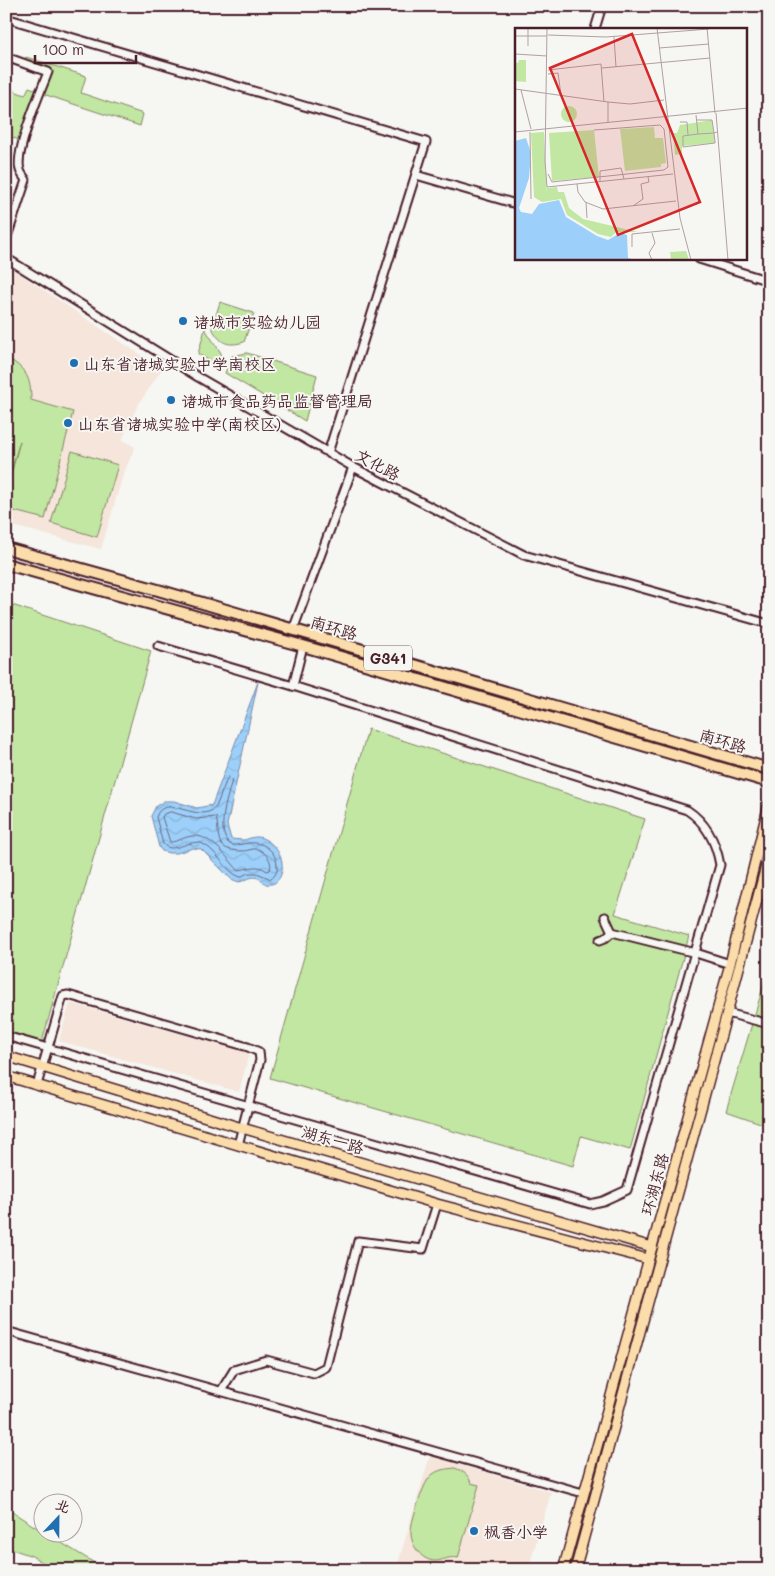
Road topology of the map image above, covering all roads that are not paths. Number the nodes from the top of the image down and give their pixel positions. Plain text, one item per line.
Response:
1 (602, 6) edge
2 (6, 18) edge
3 (595, 28) edge
4 (6, 57) edge
5 (416, 175) junction
6 (515, 204) edge
7 (6, 240) edge
8 (6, 258) edge
9 (702, 260) edge
10 (769, 281) edge
11 (328, 453) junction
12 (353, 467) junction
13 (6, 548) edge
14 (6, 564) edge
15 (769, 624) edge
16 (293, 630) junction
17 (158, 646) dead end
18 (303, 646) junction
19 (293, 686) junction
20 (769, 769) edge
21 (769, 782) edge
22 (769, 804) edge
23 (769, 855) edge
24 (605, 917) dead end
25 (612, 932) junction
26 (600, 940) dead end
27 (696, 954) junction
28 (730, 964) junction
29 (727, 1013) junction
30 (769, 1024) edge
31 (6, 1036) edge
32 (48, 1048) junction
33 (6, 1056) edge
34 (42, 1067) junction
35 (6, 1076) edge
36 (37, 1085) junction
37 (248, 1107) junction
38 (242, 1128) junction
39 (238, 1144) junction
40 (436, 1204) junction
41 (652, 1247) junction
42 (648, 1259) junction
43 (6, 1331) edge
44 (221, 1391) junction
45 (583, 1493) junction
46 (563, 1570) edge
47 (576, 1570) edge

1 - 3 street
2 - 5 street
4 - 7 street
5 - 6 street
5 - 11 street
8 - 11 street, 文化路
9 - 10 street
11 - 12 street, 文化路
12 - 15 street, 文化路
12 - 16 street
13 - 16 highway, 南环路 / G341
14 - 18 highway, 南环路 / G341
16 - 20 highway, 南环路 / G341
17 - 19 street
18 - 19 street
18 - 21 highway, 南环路 / G341
19 - 27 street
22 - 28 main road, 环湖东路
23 - 29 main road, 环湖东路
24 - 25 street
25 - 26 street
25 - 27 street
27 - 28 street
27 - 37 street
28 - 41 main road, 环湖东路
29 - 30 street
29 - 47 main road, 环湖东路
31 - 32 street
32 - 34 street
32 - 37 street
32 - 37 street
33 - 34 main road, 湖东一路
34 - 36 street
34 - 38 main road, 湖东一路
35 - 36 main road, 湖东一路
36 - 39 main road, 湖东一路
37 - 38 street
38 - 39 street
38 - 41 main road, 湖东一路
39 - 40 main road, 湖东一路
40 - 42 main road, 湖东一路
40 - 44 street
41 - 42 main road, 环湖东路
42 - 45 main road, 环湖东路
43 - 44 street
44 - 45 street
45 - 46 main road, 环湖东路

